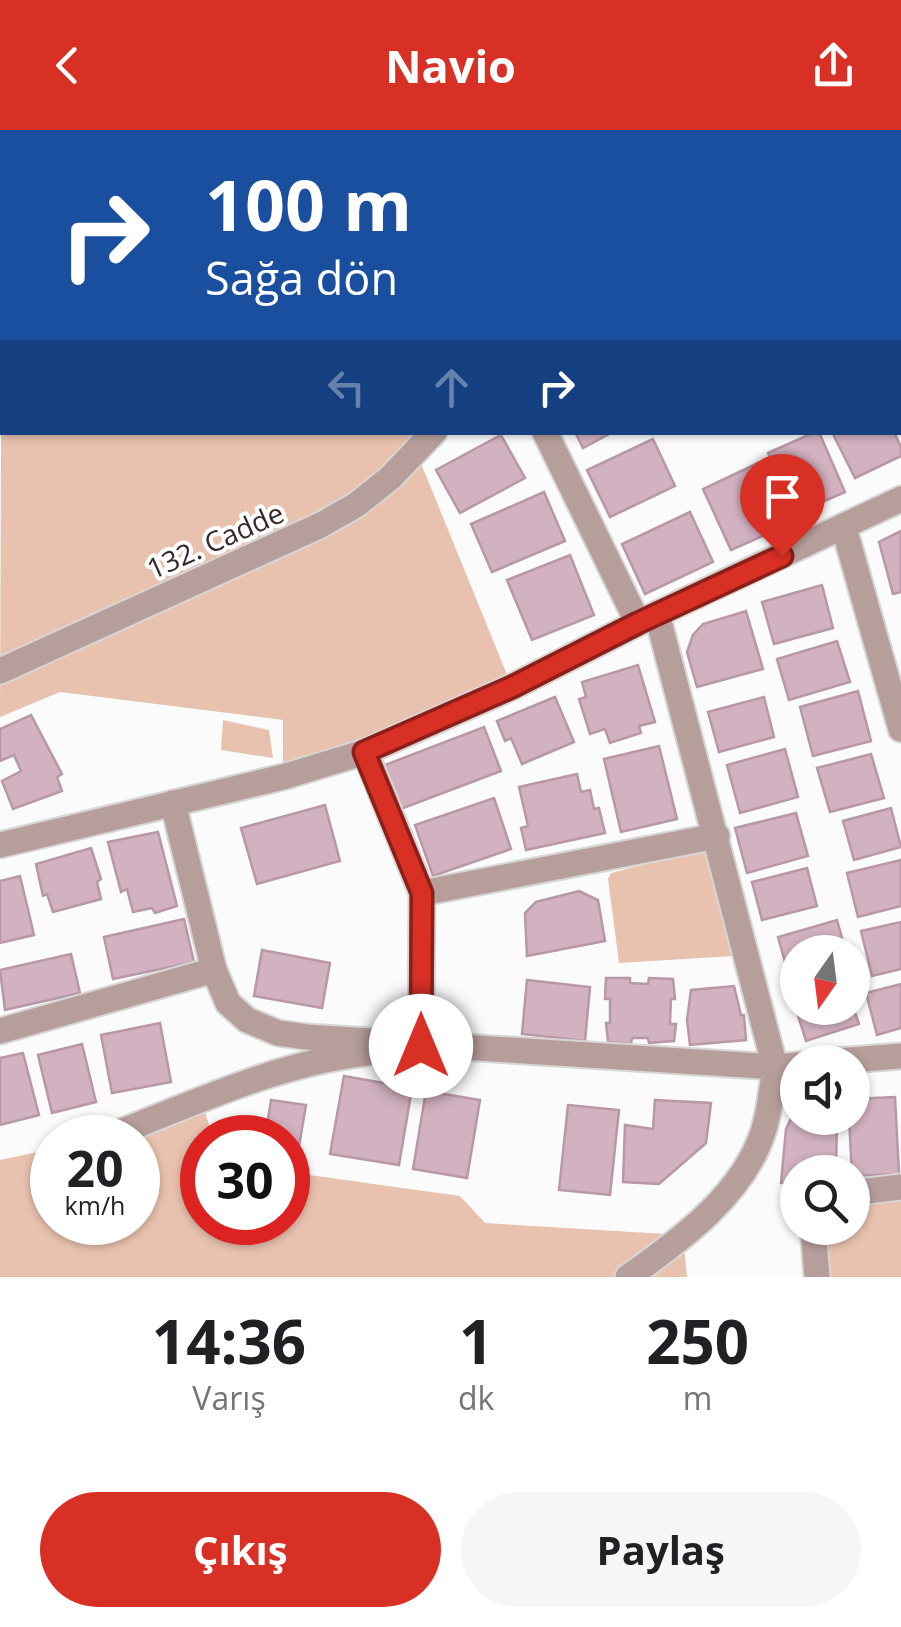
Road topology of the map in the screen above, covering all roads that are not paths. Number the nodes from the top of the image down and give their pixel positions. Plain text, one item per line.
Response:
1 (431, 435) edge
2 (547, 435) edge
3 (901, 499) edge
4 (844, 528) junction
5 (648, 618) junction
6 (0, 671) edge
7 (901, 730) edge
8 (364, 752) junction
9 (173, 803) junction
10 (717, 836) junction
11 (0, 844) edge
12 (422, 893) junction
13 (214, 970) junction
14 (0, 1031) edge
15 (421, 1046) junction
16 (780, 1046) edge
17 (901, 1056) edge
18 (870, 1058) edge
19 (780, 1066) edge
20 (780, 1083) edge
21 (160, 1116) edge
22 (901, 1186) edge
23 (870, 1190) edge
24 (814, 1245) edge
25 (628, 1277) edge
26 (817, 1277) edge

1 - 6 street, 132. Cadde
2 - 5 street
3 - 4 street
4 - 5 street
4 - 7 street
5 - 8 street
5 - 10 street
8 - 9 street
8 - 12 street
9 - 11 street
9 - 13 street
10 - 12 street
10 - 16 street
12 - 15 street
13 - 14 street
13 - 15 street
15 - 19 street
15 - 21 street
17 - 18 street
20 - 25 street
22 - 23 street
24 - 26 street

